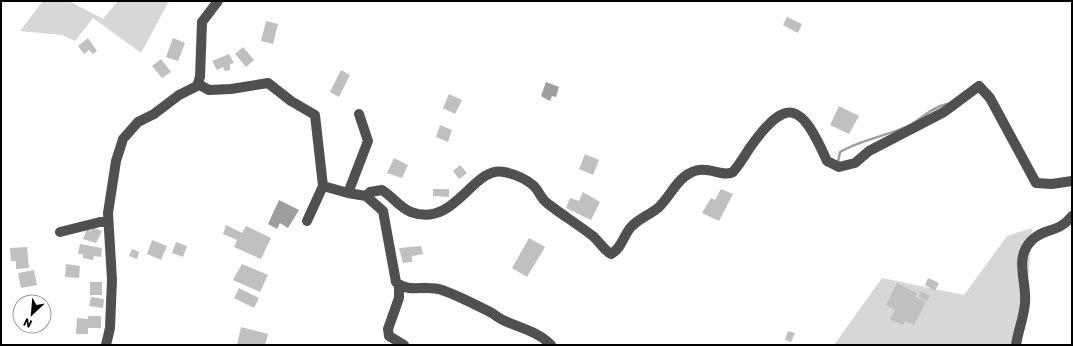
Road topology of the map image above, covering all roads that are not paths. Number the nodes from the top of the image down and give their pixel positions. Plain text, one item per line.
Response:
1 (218, 1) edge
2 (198, 84) junction
3 (359, 114) dead end
4 (1072, 181) edge
5 (323, 186) junction
6 (348, 193) junction
7 (366, 196) junction
8 (1072, 216) edge
9 (108, 220) junction
10 (307, 221) dead end
11 (60, 232) dead end
12 (399, 286) junction
13 (106, 345) edge
14 (404, 345) edge
15 (551, 345) edge
16 (1016, 345) edge

1 - 2 street
2 - 5 street
2 - 9 street
3 - 6 street
4 - 7 street
5 - 6 street
5 - 10 street
6 - 7 street
7 - 12 street
8 - 16 street
9 - 11 street
9 - 13 street
12 - 14 street
12 - 15 street

